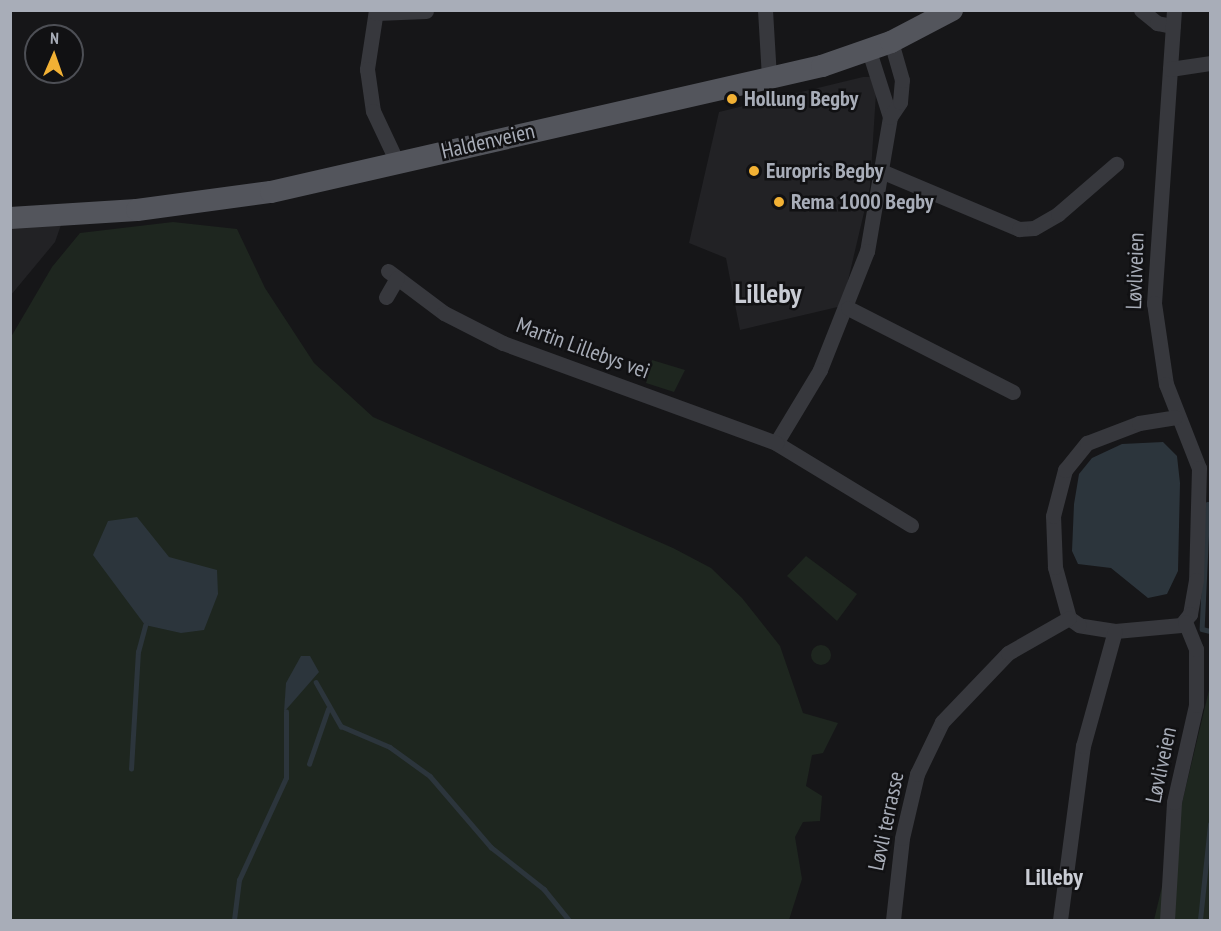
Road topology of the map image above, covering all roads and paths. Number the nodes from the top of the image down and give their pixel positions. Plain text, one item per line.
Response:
1 (765, 10) edge
2 (952, 10) edge
3 (1141, 10) edge
4 (426, 11) edge
5 (376, 12) edge
6 (1173, 18) edge
7 (891, 42) junction
8 (869, 51) junction
9 (1210, 63) edge
10 (1170, 69) junction
11 (769, 77) junction
12 (890, 117) junction
13 (397, 162) junction
14 (1116, 164) dead end
15 (881, 171) junction
16 (10, 218) edge
17 (386, 297) dead end
18 (848, 308) junction
19 (1013, 392) dead end
20 (1175, 417) junction
21 (776, 443) junction
22 (911, 525) dead end
23 (1069, 618) junction
24 (1185, 622) junction
25 (1115, 631) junction
26 (893, 921) edge
27 (1060, 921) edge
28 (1167, 921) edge

1 - 11 street
2 - 7 main road, Haldenveien
3 - 6 street, Løvliveien
4 - 5 street
5 - 13 street
6 - 10 street, Løvliveien
7 - 8 main road, Haldenveien
7 - 12 street
8 - 11 main road, Haldenveien
8 - 12 street
9 - 10 street
10 - 20 street, Løvliveien
11 - 13 main road, Haldenveien
12 - 15 street
13 - 16 main road, Haldenveien
14 - 15 street
15 - 18 street
17 - 21 street, Martin Lillebys vei
18 - 19 street
18 - 21 street
20 - 23 street
20 - 24 street, Løvliveien
21 - 22 street, Martin Lillebys vei
23 - 25 street
23 - 26 street, Løvli terrasse
24 - 25 street
24 - 28 street, Løvliveien
25 - 27 street

